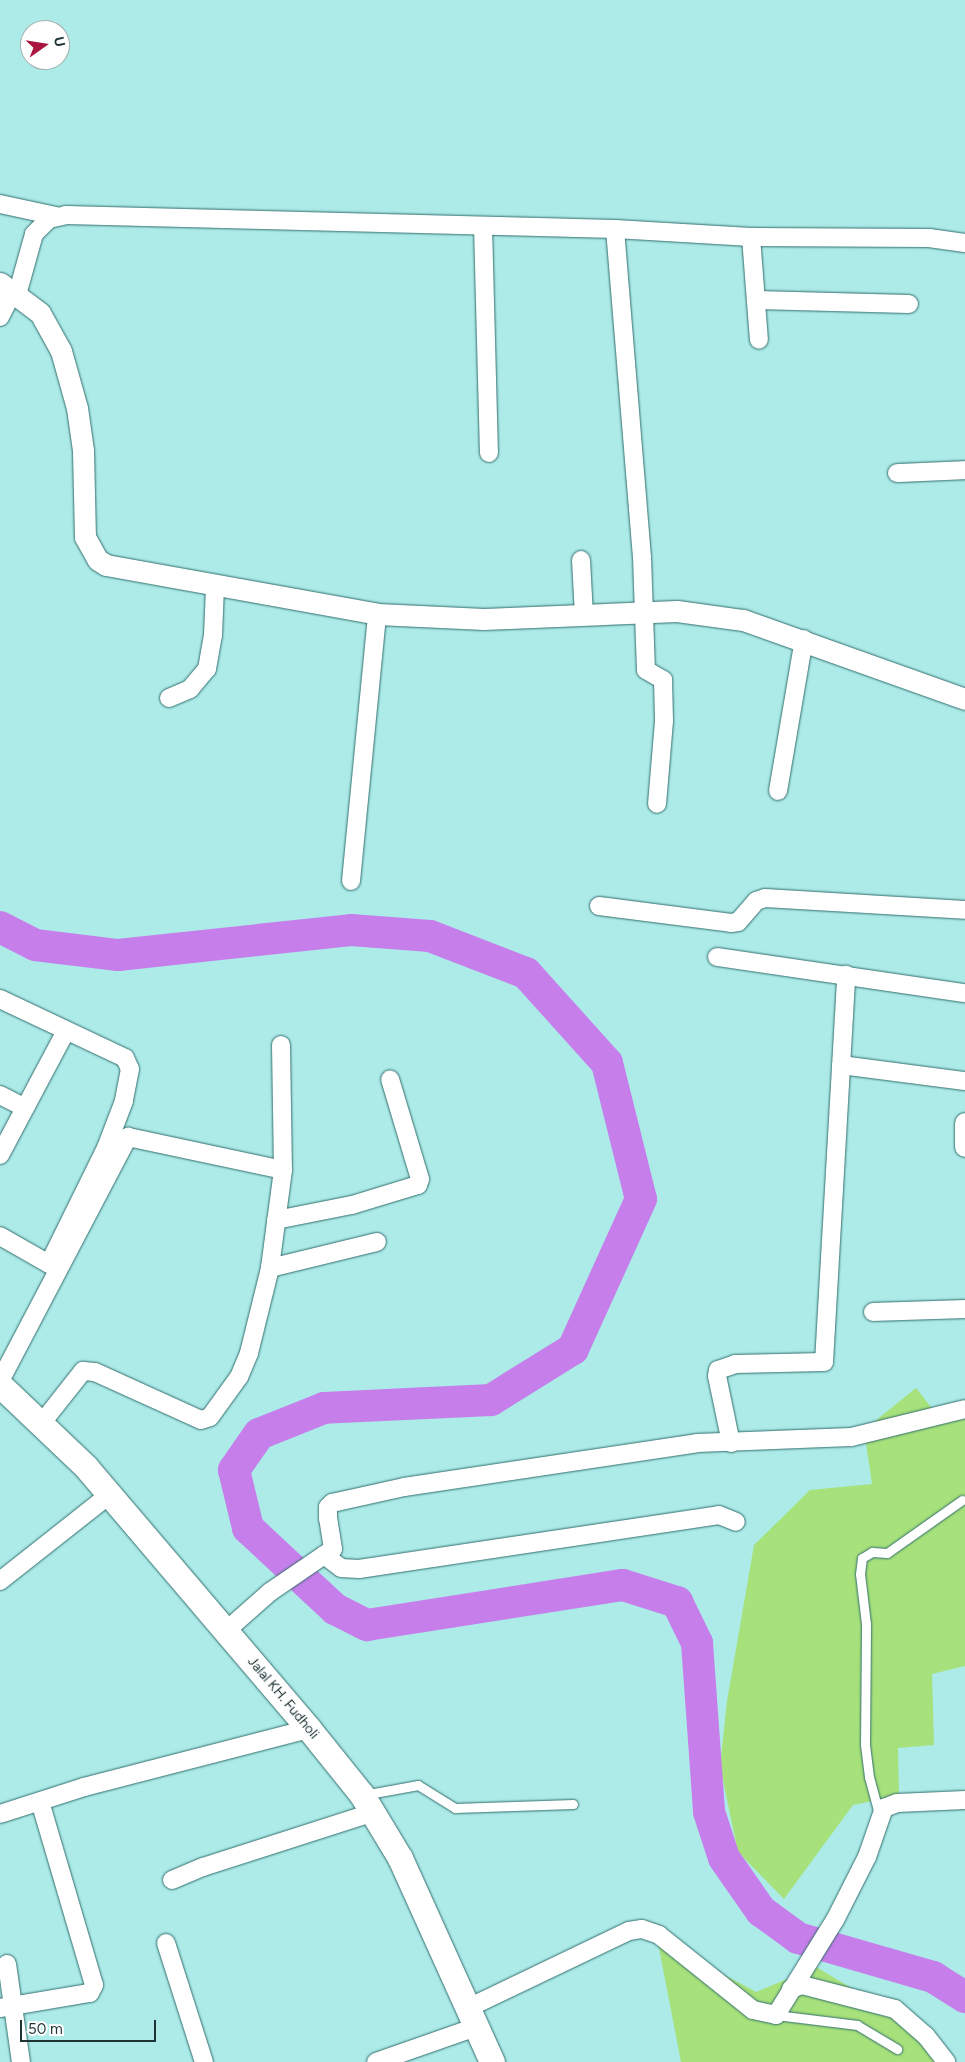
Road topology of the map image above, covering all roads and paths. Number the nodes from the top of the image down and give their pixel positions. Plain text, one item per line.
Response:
1 (0, 204) edge
2 (56, 216) junction
3 (483, 226) junction
4 (615, 229) junction
5 (751, 237) junction
6 (965, 243) edge
7 (10, 290) edge
8 (756, 300) junction
9 (909, 304) dead end
10 (0, 317) edge
11 (759, 340) dead end
12 (489, 452) dead end
13 (965, 470) edge
14 (898, 473) dead end
15 (581, 560) dead end
16 (215, 587) junction
17 (643, 612) junction
18 (377, 614) junction
19 (584, 615) junction
20 (804, 639) junction
21 (169, 698) dead end
22 (965, 698) edge
23 (778, 792) dead end
24 (658, 804) dead end
25 (351, 881) dead end
26 (599, 906) dead end
27 (965, 910) edge
28 (717, 957) dead end
29 (846, 975) junction
30 (965, 993) edge
31 (0, 999) edge
32 (66, 1031) junction
33 (281, 1045) dead end
34 (841, 1065) junction
35 (390, 1079) dead end
36 (965, 1081) edge
37 (0, 1095) edge
38 (24, 1108) junction
39 (965, 1123) edge
40 (965, 1146) edge
41 (0, 1154) edge
42 (283, 1170) junction
43 (276, 1220) junction
44 (0, 1236) edge
45 (376, 1242) dead end
46 (270, 1268) junction
47 (965, 1308) edge
48 (873, 1312) dead end
49 (0, 1383) edge
50 (965, 1409) edge
51 (41, 1424) junction
52 (731, 1442) junction
53 (109, 1495) junction
54 (962, 1500) dead end
55 (736, 1522) dead end
56 (317, 1559) junction
57 (0, 1581) edge
58 (226, 1630) junction
59 (309, 1729) junction
60 (965, 1800) edge
61 (40, 1802) junction
62 (368, 1803) junction
63 (573, 1804) dead end
64 (0, 1814) edge
65 (879, 1815) junction
66 (172, 1880) dead end
67 (166, 1942) dead end
68 (7, 1964) dead end
69 (792, 1986) junction
70 (7, 2006) edge
71 (776, 2015) junction
72 (472, 2017) junction
73 (897, 2049) dead end
74 (21, 2062) edge
75 (204, 2062) edge
76 (376, 2062) edge
77 (492, 2062) edge
78 (946, 2062) edge

1 - 2 street
2 - 3 street
2 - 7 street
3 - 4 street
3 - 12 street
4 - 5 street
4 - 17 street
5 - 6 street
5 - 8 street
7 - 10 street
7 - 16 street
8 - 9 street
8 - 11 street
13 - 14 street
15 - 19 street
16 - 18 street
16 - 21 street
17 - 19 street
17 - 20 street
17 - 24 street
18 - 19 street
18 - 25 street
20 - 22 street
20 - 23 street
26 - 27 street
28 - 29 street
29 - 30 street
29 - 34 street
31 - 32 street
32 - 38 street
32 - 44 street
33 - 42 street
34 - 36 street
34 - 52 street
35 - 43 street
37 - 38 street
38 - 41 street
39 - 40 street
42 - 43 street
42 - 49 street
43 - 46 street
45 - 46 street
46 - 51 street
47 - 48 street
49 - 51 main road, Jalal KH. Fudholi
50 - 52 street
51 - 53 main road, Jalal KH. Fudholi
52 - 56 street
53 - 57 street
53 - 58 main road, Jalal KH. Fudholi
54 - 65 lane
55 - 56 street
56 - 58 street
58 - 59 main road, Jalal KH. Fudholi
59 - 61 street
59 - 62 main road, Jalal KH. Fudholi
60 - 65 street
61 - 64 street
61 - 70 street
62 - 63 lane
62 - 66 street
62 - 72 main road, Jalal KH. Fudholi
65 - 69 street
67 - 75 street
68 - 70 street
69 - 71 street
69 - 78 street
70 - 74 street
71 - 72 street
71 - 73 lane
72 - 76 street
72 - 77 main road, Jalal KH. Fudholi

